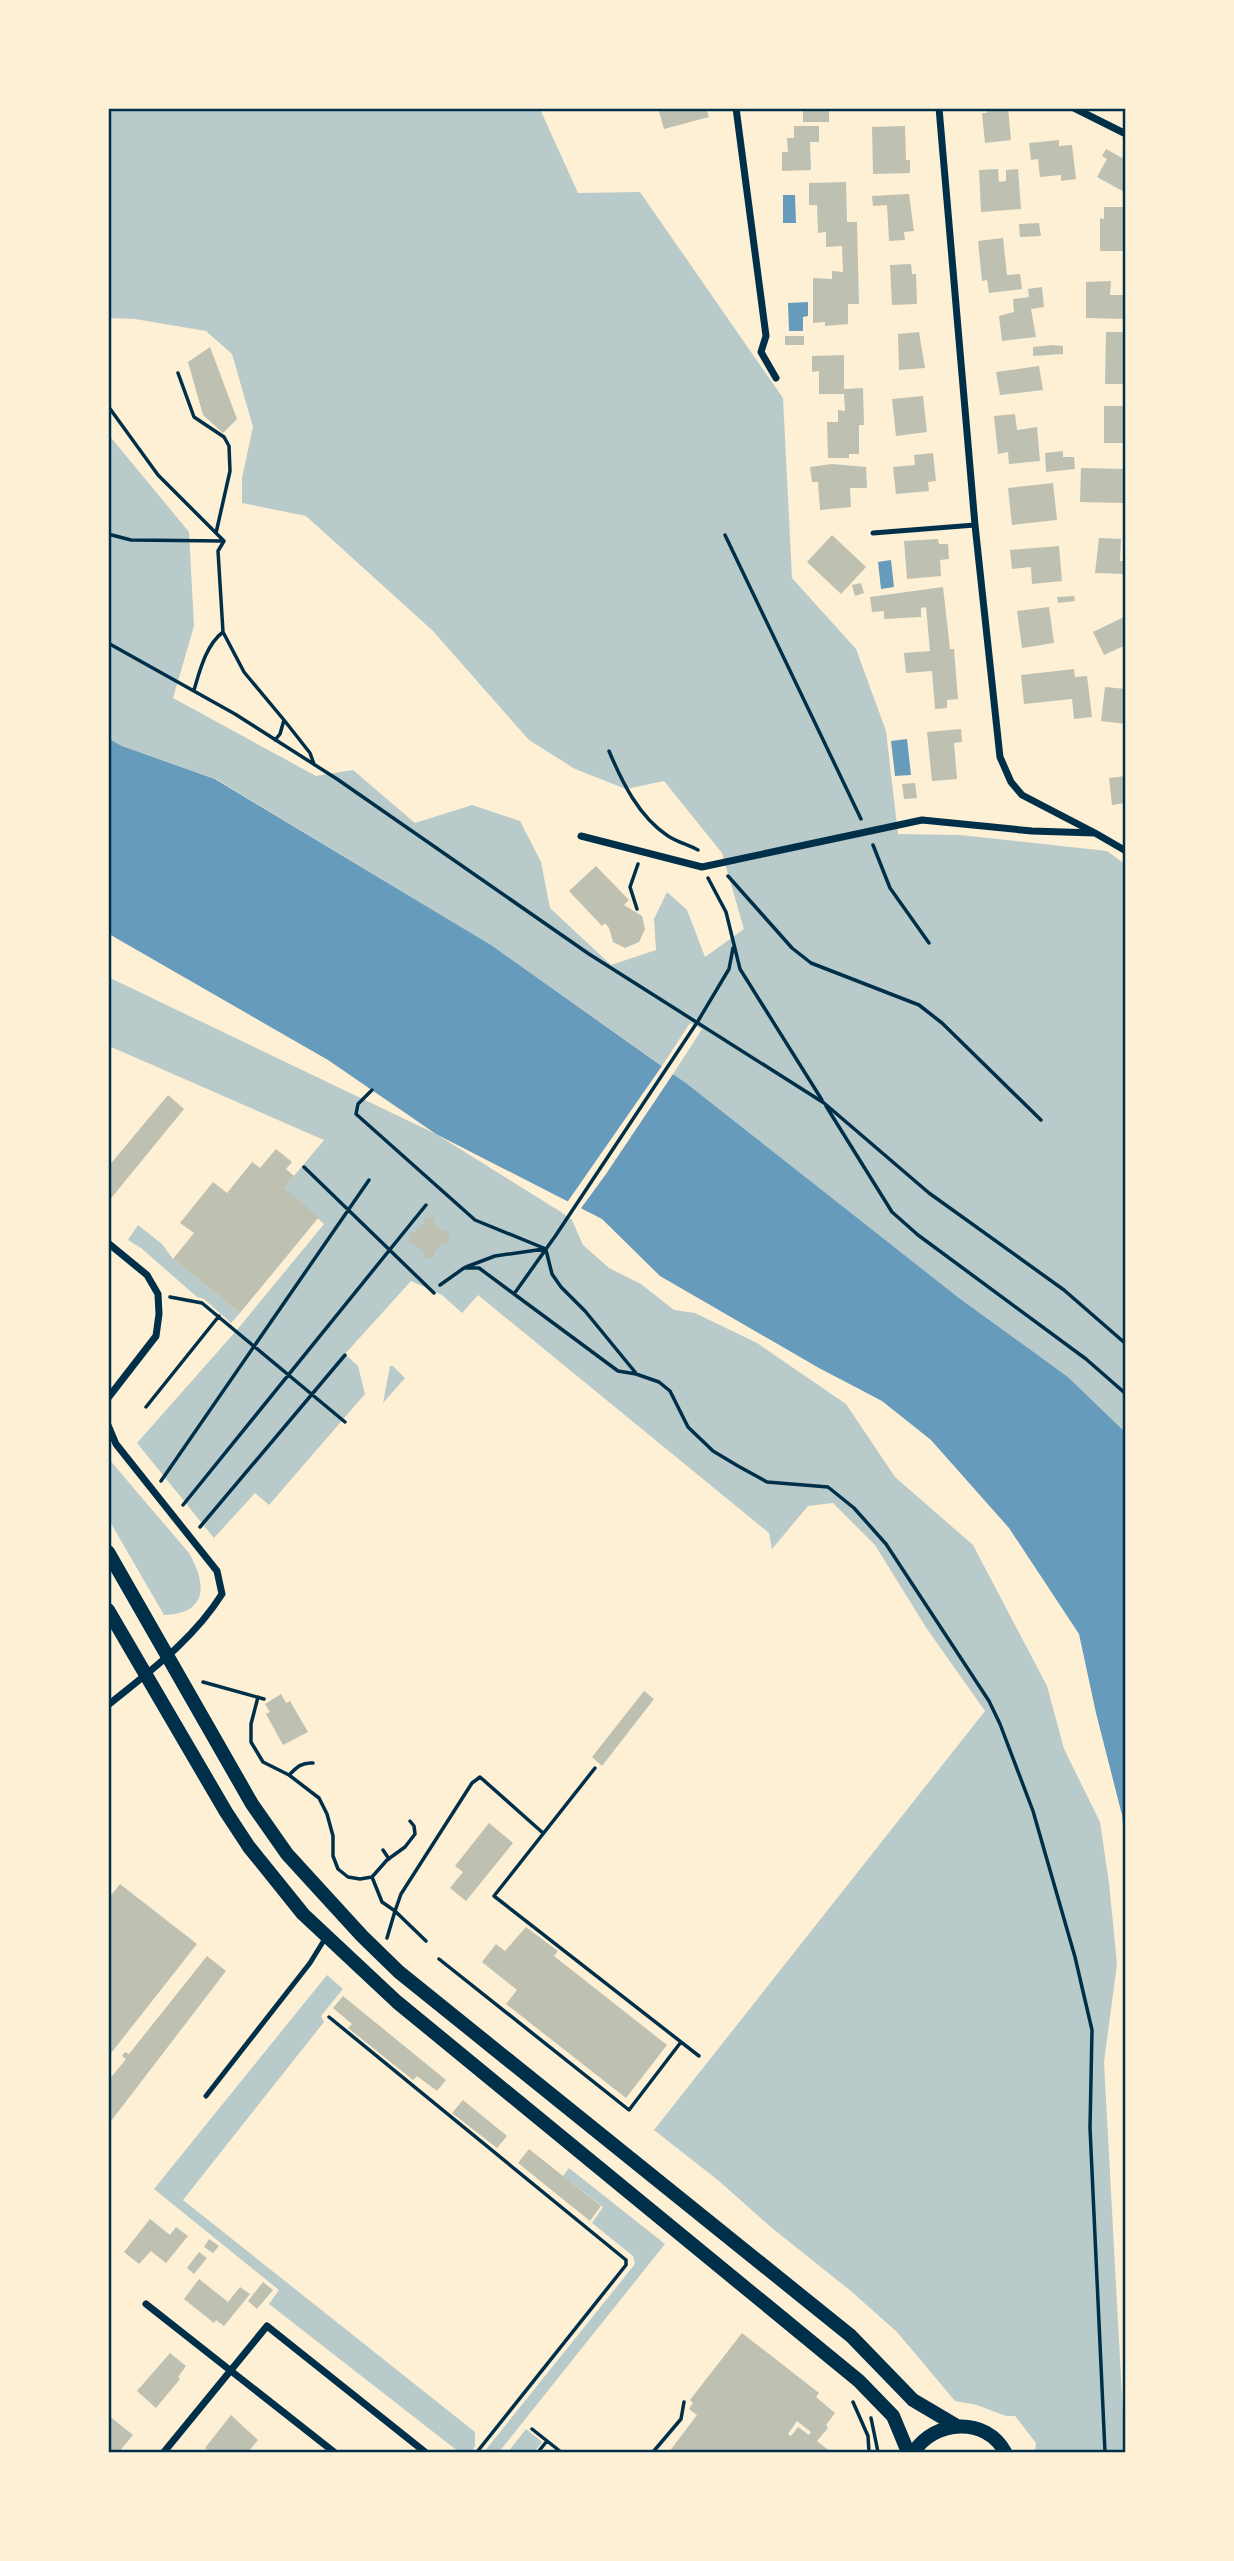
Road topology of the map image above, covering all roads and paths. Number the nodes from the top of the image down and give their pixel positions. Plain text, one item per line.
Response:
1 (737, 108) edge
2 (939, 108) edge
3 (1073, 108) edge
4 (1125, 134) edge
5 (178, 373) dead end
6 (776, 378) dead end
7 (108, 406) edge
8 (975, 525) junction
9 (216, 533) junction
10 (873, 533) dead end
11 (108, 534) edge
12 (725, 535) dead end
13 (223, 541) junction
14 (223, 632) junction
15 (108, 643) edge
16 (194, 690) junction
17 (284, 720) junction
18 (275, 740) junction
19 (314, 764) junction
20 (867, 832) junction
21 (1095, 833) junction
22 (581, 836) dead end
23 (1125, 851) edge
24 (642, 852) junction
25 (702, 867) junction
26 (637, 909) dead end
27 (929, 943) dead end
28 (734, 946) junction
29 (811, 963) dead end
30 (697, 1023) junction
31 (372, 1090) dead end
32 (824, 1103) junction
33 (1041, 1120) dead end
34 (304, 1167) dead end
35 (369, 1180) dead end
36 (426, 1205) dead end
37 (348, 1210) junction
38 (108, 1243) edge
39 (390, 1249) junction
40 (546, 1249) junction
41 (464, 1268) junction
42 (440, 1285) dead end
43 (435, 1293) dead end
44 (158, 1294) junction
45 (514, 1294) junction
46 (219, 1316) junction
47 (1125, 1344) edge
48 (255, 1346) junction
49 (345, 1354) dead end
50 (636, 1374) junction
51 (289, 1375) junction
52 (312, 1394) junction
53 (1125, 1394) edge
54 (108, 1398) edge
55 (146, 1407) dead end
56 (345, 1422) dead end
57 (108, 1425) edge
58 (154, 1491) junction
59 (174, 1517) junction
60 (191, 1538) junction
61 (108, 1552) edge
62 (108, 1610) edge
63 (157, 1665) junction
64 (203, 1682) dead end
65 (258, 1697) junction
66 (264, 1699) dead end
67 (108, 1705) edge
68 (313, 1763) dead end
69 (595, 1768) dead end
70 (289, 1775) junction
71 (410, 1821) dead end
72 (544, 1833) junction
73 (383, 1850) dead end
74 (389, 1859) junction
75 (372, 1877) junction
76 (395, 1911) junction
77 (326, 1937) junction
78 (387, 1939) dead end
79 (426, 1941) dead end
80 (439, 1959) dead end
81 (328, 2018) dead end
82 (681, 2042) junction
83 (699, 2056) dead end
84 (206, 2096) dead end
85 (146, 2304) dead end
86 (231, 2370) junction
87 (852, 2399) dead end
88 (684, 2402) dead end
89 (884, 2423) dead end
90 (957, 2426) junction
91 (532, 2429) dead end
92 (868, 2436) junction
93 (547, 2441) junction
94 (877, 2441) dead end
95 (164, 2452) edge
96 (334, 2452) edge
97 (425, 2452) edge
98 (477, 2452) edge
99 (538, 2452) edge
100 (561, 2452) edge
101 (653, 2452) edge
102 (869, 2452) edge
103 (878, 2452) edge
104 (911, 2452) edge
105 (1005, 2452) edge
106 (1105, 2452) edge

1 - 6 street
2 - 8 street
3 - 4 street
5 - 9 path
7 - 9 path
8 - 10 lane
8 - 21 street
9 - 13 path
11 - 13 path
12 - 20 path
13 - 14 path
14 - 16 path
14 - 17 path
15 - 16 path
16 - 18 path
17 - 18 path
17 - 19 path
18 - 19 path
19 - 30 path
20 - 21 street
20 - 25 street
20 - 27 path
21 - 23 street
22 - 24 street
24 - 25 street
24 - 26 path
25 - 28 path
28 - 30 path
28 - 32 path
29 - 33 path
30 - 32 path
30 - 40 path
31 - 40 path
32 - 47 path
32 - 53 path
34 - 37 path
35 - 37 path
36 - 39 path
37 - 39 path
37 - 48 path
38 - 44 street
39 - 43 path
39 - 51 path
40 - 41 path
40 - 45 path
40 - 50 path
41 - 42 path
41 - 45 path
44 - 46 path
44 - 54 street
45 - 50 path
46 - 48 path
46 - 55 path
48 - 51 path
48 - 58 path
49 - 52 path
50 - 106 path
51 - 52 path
51 - 59 path
52 - 56 path
52 - 60 path
57 - 58 street
58 - 59 street
59 - 60 street
60 - 63 street
61 - 63 main road
62 - 63 main road
63 - 67 street
63 - 77 main road
63 - 90 main road
64 - 65 path
65 - 66 path
65 - 70 path
68 - 70 path
69 - 72 path
70 - 75 path
71 - 74 path
72 - 76 path
72 - 82 path
73 - 74 path
74 - 75 path
75 - 76 path
76 - 78 path
76 - 79 path
77 - 84 lane
77 - 104 main road
80 - 82 path
81 - 98 path
82 - 83 path
85 - 86 street
86 - 95 street
86 - 96 street
86 - 97 street
87 - 92 path
88 - 101 path
89 - 92 path
90 - 104 main road
90 - 105 main road
91 - 93 path
92 - 102 path
93 - 99 path
93 - 100 path
94 - 103 path

